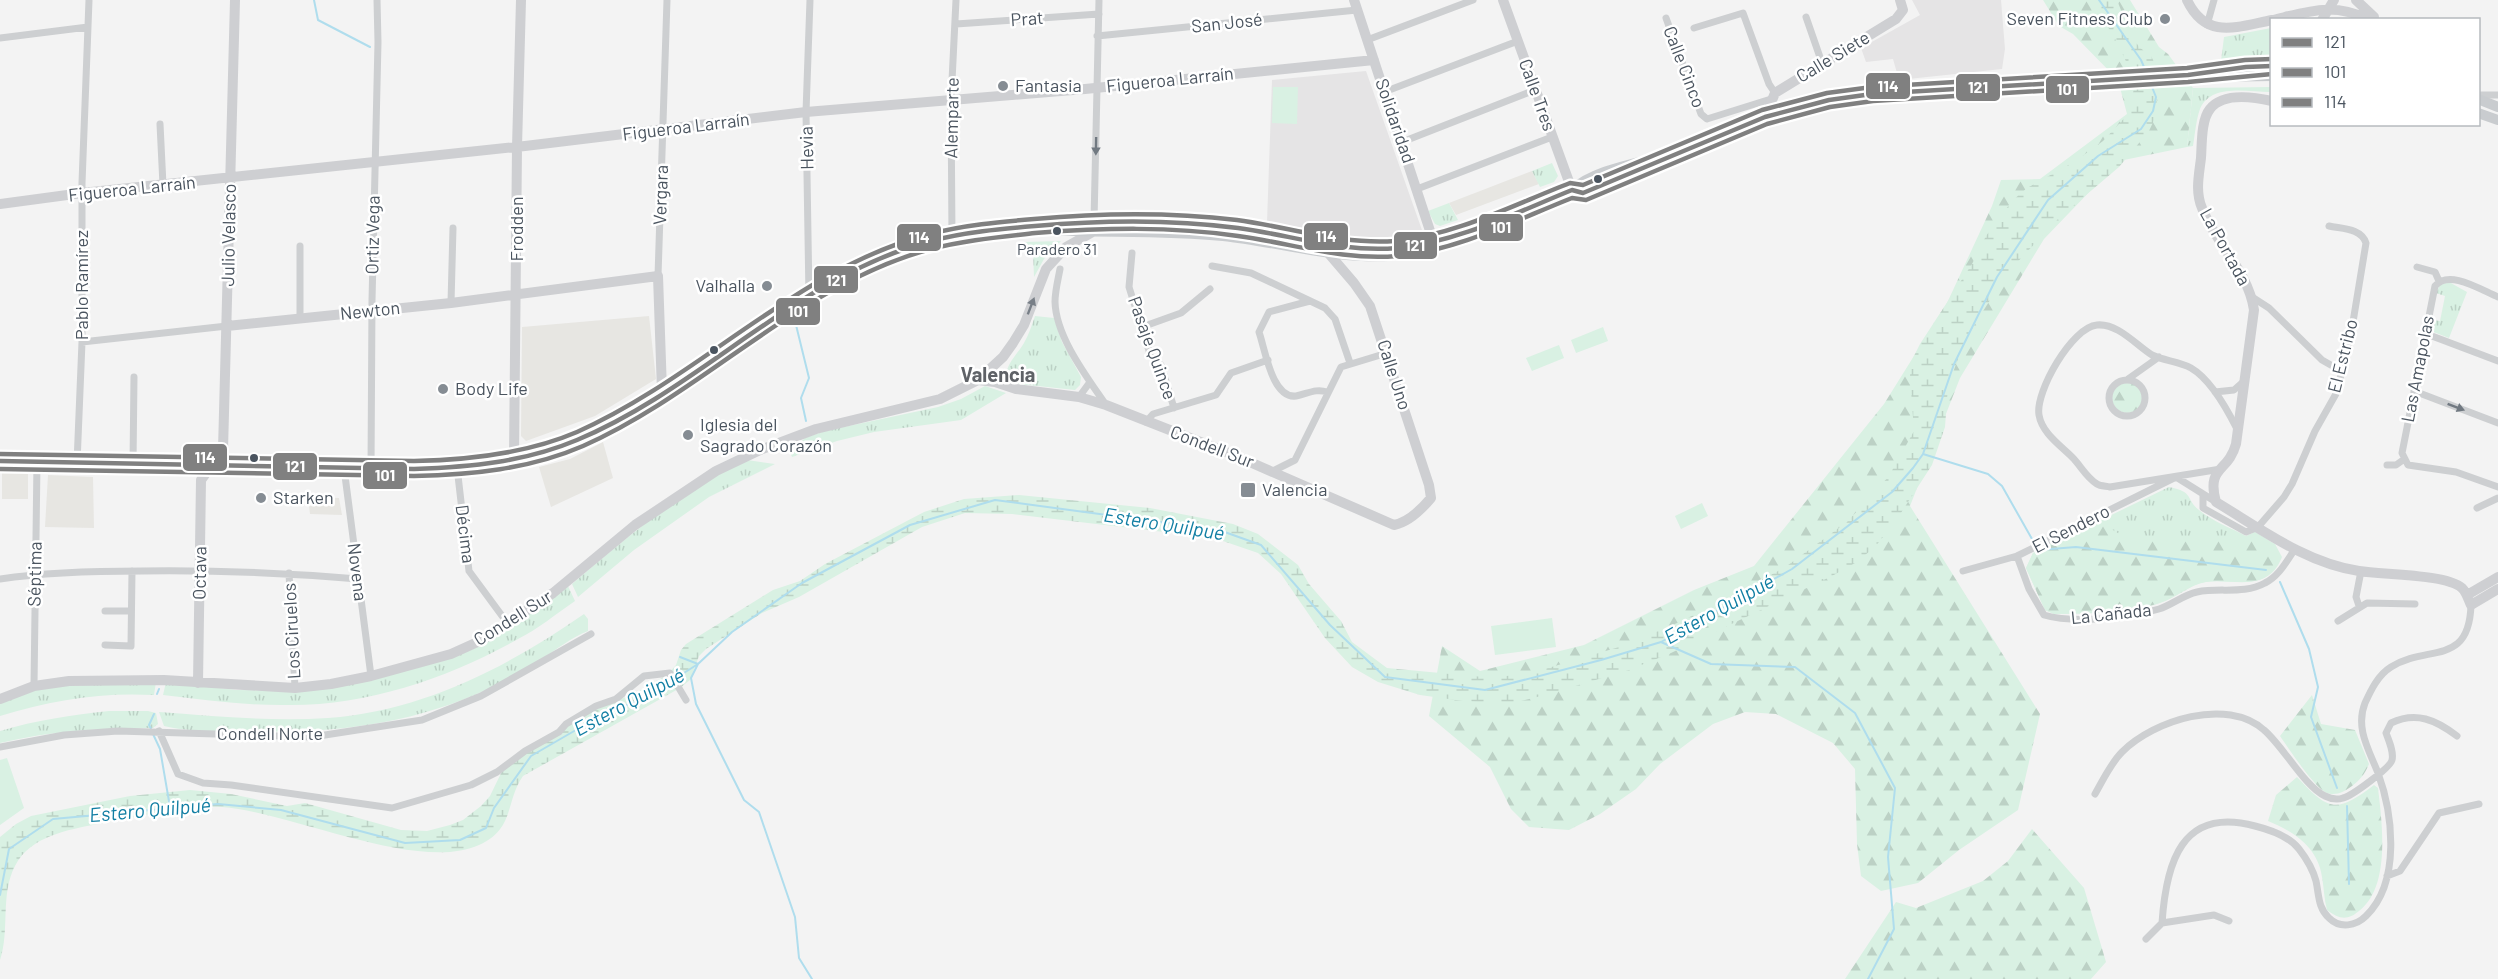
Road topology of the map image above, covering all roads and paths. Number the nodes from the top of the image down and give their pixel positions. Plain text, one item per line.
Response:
1 (89, 0) edge
2 (235, 0) edge
3 (377, 0) edge
4 (522, 0) edge
5 (667, 0) edge
6 (810, 0) edge
7 (956, 0) edge
8 (1099, 0) edge
9 (1473, 0) edge
10 (1503, 0) edge
11 (1900, 0) edge
12 (2187, 0) edge
13 (2214, 0) edge
14 (2356, 0) edge
15 (1356, 5) edge
16 (2331, 5) edge
17 (1099, 14) junction
18 (2295, 15) junction
19 (1806, 17) dead end
20 (1666, 18) dead end
21 (2281, 18) edge
22 (2308, 18) edge
23 (2323, 18) edge
24 (2366, 18) edge
25 (2374, 18) edge
26 (2270, 20) edge
27 (956, 24) junction
28 (2207, 25) junction
29 (88, 27) junction
30 (1694, 28) dead end
31 (1097, 36) junction
32 (0, 38) edge
33 (1367, 40) junction
34 (1518, 41) junction
35 (1374, 60) junction
36 (1822, 63) junction
37 (2270, 66) edge
38 (2188, 75) junction
39 (2270, 76) edge
40 (1096, 88) junction
41 (1535, 90) junction
42 (1384, 92) junction
43 (2498, 94) edge
44 (2270, 95) edge
45 (2480, 95) edge
46 (1773, 96) junction
47 (2257, 98) junction
48 (2480, 100) edge
49 (951, 101) junction
50 (2270, 101) edge
51 (2498, 107) edge
52 (806, 112) junction
53 (2480, 114) edge
54 (1765, 117) junction
55 (2498, 120) edge
56 (160, 124) dead end
57 (664, 130) junction
58 (1552, 137) junction
59 (1402, 142) junction
60 (517, 147) junction
61 (374, 162) junction
62 (230, 178) junction
63 (163, 185) junction
64 (1418, 189) junction
65 (1572, 190) junction
66 (82, 193) junction
67 (0, 204) edge
68 (1094, 221) junction
69 (2329, 226) dead end
70 (453, 228) dead end
71 (1009, 229) junction
72 (1097, 232) junction
73 (952, 237) junction
74 (1434, 243) junction
75 (1320, 244) junction
76 (300, 246) dead end
77 (1132, 253) dead end
78 (1329, 254) junction
79 (1212, 266) dead end
80 (2417, 267) dead end
81 (1060, 269) dead end
82 (658, 276) junction
83 (2439, 281) junction
84 (1210, 289) dead end
85 (516, 293) junction
86 (808, 297) junction
87 (2252, 297) junction
88 (2498, 297) edge
89 (1310, 301) junction
90 (451, 303) junction
91 (372, 310) junction
92 (300, 318) junction
93 (227, 326) junction
94 (1142, 327) junction
95 (2424, 333) junction
96 (82, 342) junction
97 (1387, 353) junction
98 (1003, 357) junction
99 (2159, 357) junction
100 (1268, 360) junction
101 (2498, 361) edge
102 (1350, 363) junction
103 (2343, 372) junction
104 (134, 377) dead end
105 (2128, 379) junction
106 (978, 380) junction
107 (1090, 382) junction
108 (2243, 382) junction
109 (1003, 384) junction
110 (662, 391) junction
111 (2414, 391) junction
112 (1327, 392) junction
113 (2215, 392) junction
114 (1079, 397) junction
115 (1106, 405) junction
116 (1174, 408) junction
117 (1146, 422) junction
118 (2498, 423) edge
119 (2238, 431) junction
120 (514, 458) junction
121 (2403, 460) junction
122 (0, 461) edge
123 (37, 462) junction
124 (77, 463) junction
125 (133, 464) junction
126 (2387, 465) dead end
127 (212, 466) junction
128 (457, 467) junction
129 (344, 468) junction
130 (371, 469) junction
131 (2221, 469) junction
132 (1273, 471) junction
133 (2176, 477) junction
134 (2498, 487) edge
135 (2203, 494) junction
136 (2498, 498) edge
137 (2216, 502) junction
138 (2477, 508) dead end
139 (1414, 516) joint
140 (2258, 527) junction
141 (2295, 549) junction
142 (2017, 556) junction
143 (132, 571) junction
144 (200, 571) junction
145 (1963, 571) dead end
146 (2361, 571) junction
147 (289, 573) junction
148 (34, 574) junction
149 (2498, 577) edge
150 (0, 579) edge
151 (358, 579) junction
152 (2498, 589) edge
153 (2469, 600) junction
154 (2415, 604) dead end
155 (2359, 606) junction
156 (105, 611) dead end
157 (131, 611) junction
158 (2338, 621) dead end
159 (508, 624) junction
160 (591, 634) dead end
161 (105, 645) dead end
162 (371, 676) junction
163 (198, 682) junction
164 (34, 686) junction
165 (295, 688) junction
166 (0, 699) edge
167 (686, 700) dead end
168 (159, 731) junction
169 (2457, 736) dead end
170 (0, 747) edge
171 (2378, 774) junction
172 (2095, 794) dead end
173 (2479, 804) dead end
174 (2387, 876) junction
175 (2229, 921) dead end
176 (2162, 923) junction
177 (2146, 939) dead end

1 - 29 street, Pablo Ramírez
2 - 62 street, Julio Velasco
3 - 61 street, Ortiz Vega
4 - 60 street, Frodden
5 - 57 street, Vergara
6 - 52 street, Hevia
7 - 27 street, Alemparte
8 - 17 street
9 - 33 street
10 - 34 street, Calle Tres
11 - 36 street, Calle Siete
12 - 28 street
13 - 28 street
14 - 25 street
15 - 31 street, San José
15 - 33 street, Solidaridad
16 - 18 street
16 - 23 street
16 - 24 street
17 - 27 street, Prat
17 - 31 street
18 - 21 street
18 - 22 street
19 - 36 street
20 - 46 street, Calle Cinco
26 - 28 street
27 - 49 street, Alemparte
29 - 32 street
29 - 66 street, Pablo Ramírez
30 - 46 street
31 - 40 street
33 - 35 street, Solidaridad
34 - 41 street, Calle Tres
34 - 42 street
35 - 40 street, Figueroa Larraín
35 - 42 street, Solidaridad
36 - 46 street, Calle Siete
37 - 38 main road
38 - 39 main road
38 - 54 main road
40 - 49 street, Figueroa Larraín
40 -> 68 street
41 - 58 street, Calle Tres
41 - 59 street
42 - 59 street, Solidaridad
43 - 45 street
44 - 47 street
46 - 54 street
47 - 50 street, La Portada
47 - 87 street, La Portada
48 - 51 main road
49 - 52 street, Figueroa Larraín
49 - 73 street, Alemparte
52 - 57 street, Figueroa Larraín
52 - 86 street, Hevia
53 - 55 main road
54 - 65 main road
56 - 63 street
57 - 60 street, Figueroa Larraín
57 - 82 street, Vergara
58 - 64 street
58 - 65 street, Calle Tres
59 - 64 street, Solidaridad
60 - 61 street, Figueroa Larraín
60 - 85 street, Frodden
61 - 62 street, Figueroa Larraín
61 - 91 street, Ortiz Vega
62 - 63 street, Figueroa Larraín
62 - 93 street, Julio Velasco
63 - 66 street, Figueroa Larraín
64 - 74 street, Solidaridad
65 - 74 main road
66 - 67 street, Figueroa Larraín
66 - 96 street, Pablo Ramírez
68 - 71 main road
68 - 72 street
68 - 75 main road
69 - 103 street, El Estribo
70 - 90 street
71 - 72 main road
71 - 73 main road
72 - 78 main road
98 -> 72 street, Condell Sur
73 - 86 main road
74 - 75 main road
74 - 78 main road
75 - 78 street, Calle Uno
76 - 92 street
77 - 94 street, Pasaje Quince
78 - 97 street, Calle Uno
79 - 89 street
80 - 83 street
81 - 107 street
82 - 85 street, Newton
82 - 110 street, Vergara
83 - 88 street
83 - 95 street, Las Amapolas
84 - 94 street
85 - 90 street, Newton
85 - 120 street, Frodden
86 - 110 main road
87 - 103 street
87 - 108 street, La Portada
89 - 100 street
89 - 102 street
90 - 91 street, Newton
91 - 92 street, Newton
91 - 130 street, Ortiz Vega
92 - 93 street, Newton
93 - 96 street, Newton
93 - 127 street, Julio Velasco
94 - 116 street, Pasaje Quince
95 - 101 street
95 - 111 street, Las Amapolas
96 - 124 street, Pablo Ramírez
97 - 102 street
97 - 139 street, Calle Uno
98 - 106 street, Condell Sur
98 - 109 street
99 - 105 street
99 - 113 street
99 - 133 street
100 - 112 street
100 - 116 street
102 - 112 street
103 - 140 street, El Estribo
104 - 125 street
105 - 105 street
106 - 109 street, Condell Sur
106 - 159 street, Condell Sur
107 - 114 street
107 - 115 street
108 - 113 street
108 - 119 street, La Portada
109 - 114 street, Condell Sur
110 - 120 main road
111 -> 118 street
111 - 121 street, Las Amapolas
112 - 132 street
113 - 119 street
114 - 115 street, Condell Sur
115 - 117 street, Condell Sur
116 - 117 street
117 - 132 street, Condell Sur
119 - 131 street, La Portada
120 - 128 main road
121 - 126 street
121 - 134 street
122 - 123 main road
123 - 124 main road
123 - 148 street, Séptima
124 - 125 main road
125 - 127 main road
127 - 129 main road
127 - 144 street, Octava
128 - 130 main road
128 - 159 street, Décima
129 - 130 main road
129 - 151 street, Novena
131 - 133 street
131 - 137 street, La Portada
132 - 139 street, Condell Sur
133 - 135 street
133 - 142 street, El Sendero
135 - 137 street
135 - 140 street
136 - 138 street
137 - 140 street
140 - 141 street
141 - 142 street, La Cañada
141 - 146 street
142 - 145 street, El Sendero
143 - 144 street
143 - 148 street
143 - 157 street
144 - 147 street
144 - 163 street, Octava
146 - 153 street
146 - 155 street
147 - 151 street
147 - 165 street, Los Ciruelos
148 - 150 street
148 - 164 street, Séptima
149 - 153 street
151 - 162 street, Novena
152 - 153 street
153 - 171 street
154 - 155 street
155 - 158 street
156 - 157 street
157 - 161 street
159 - 162 street, Condell Sur
160 - 168 street, Condell Norte
162 - 165 street, Condell Sur
163 - 164 street, Condell Sur
163 - 165 street, Condell Sur
164 - 166 street, Condell Sur
167 - 168 street
168 - 170 street, Condell Norte
169 - 171 street
171 - 172 street
171 - 174 street
173 - 174 street
174 - 176 street
175 - 176 street
176 - 177 street

